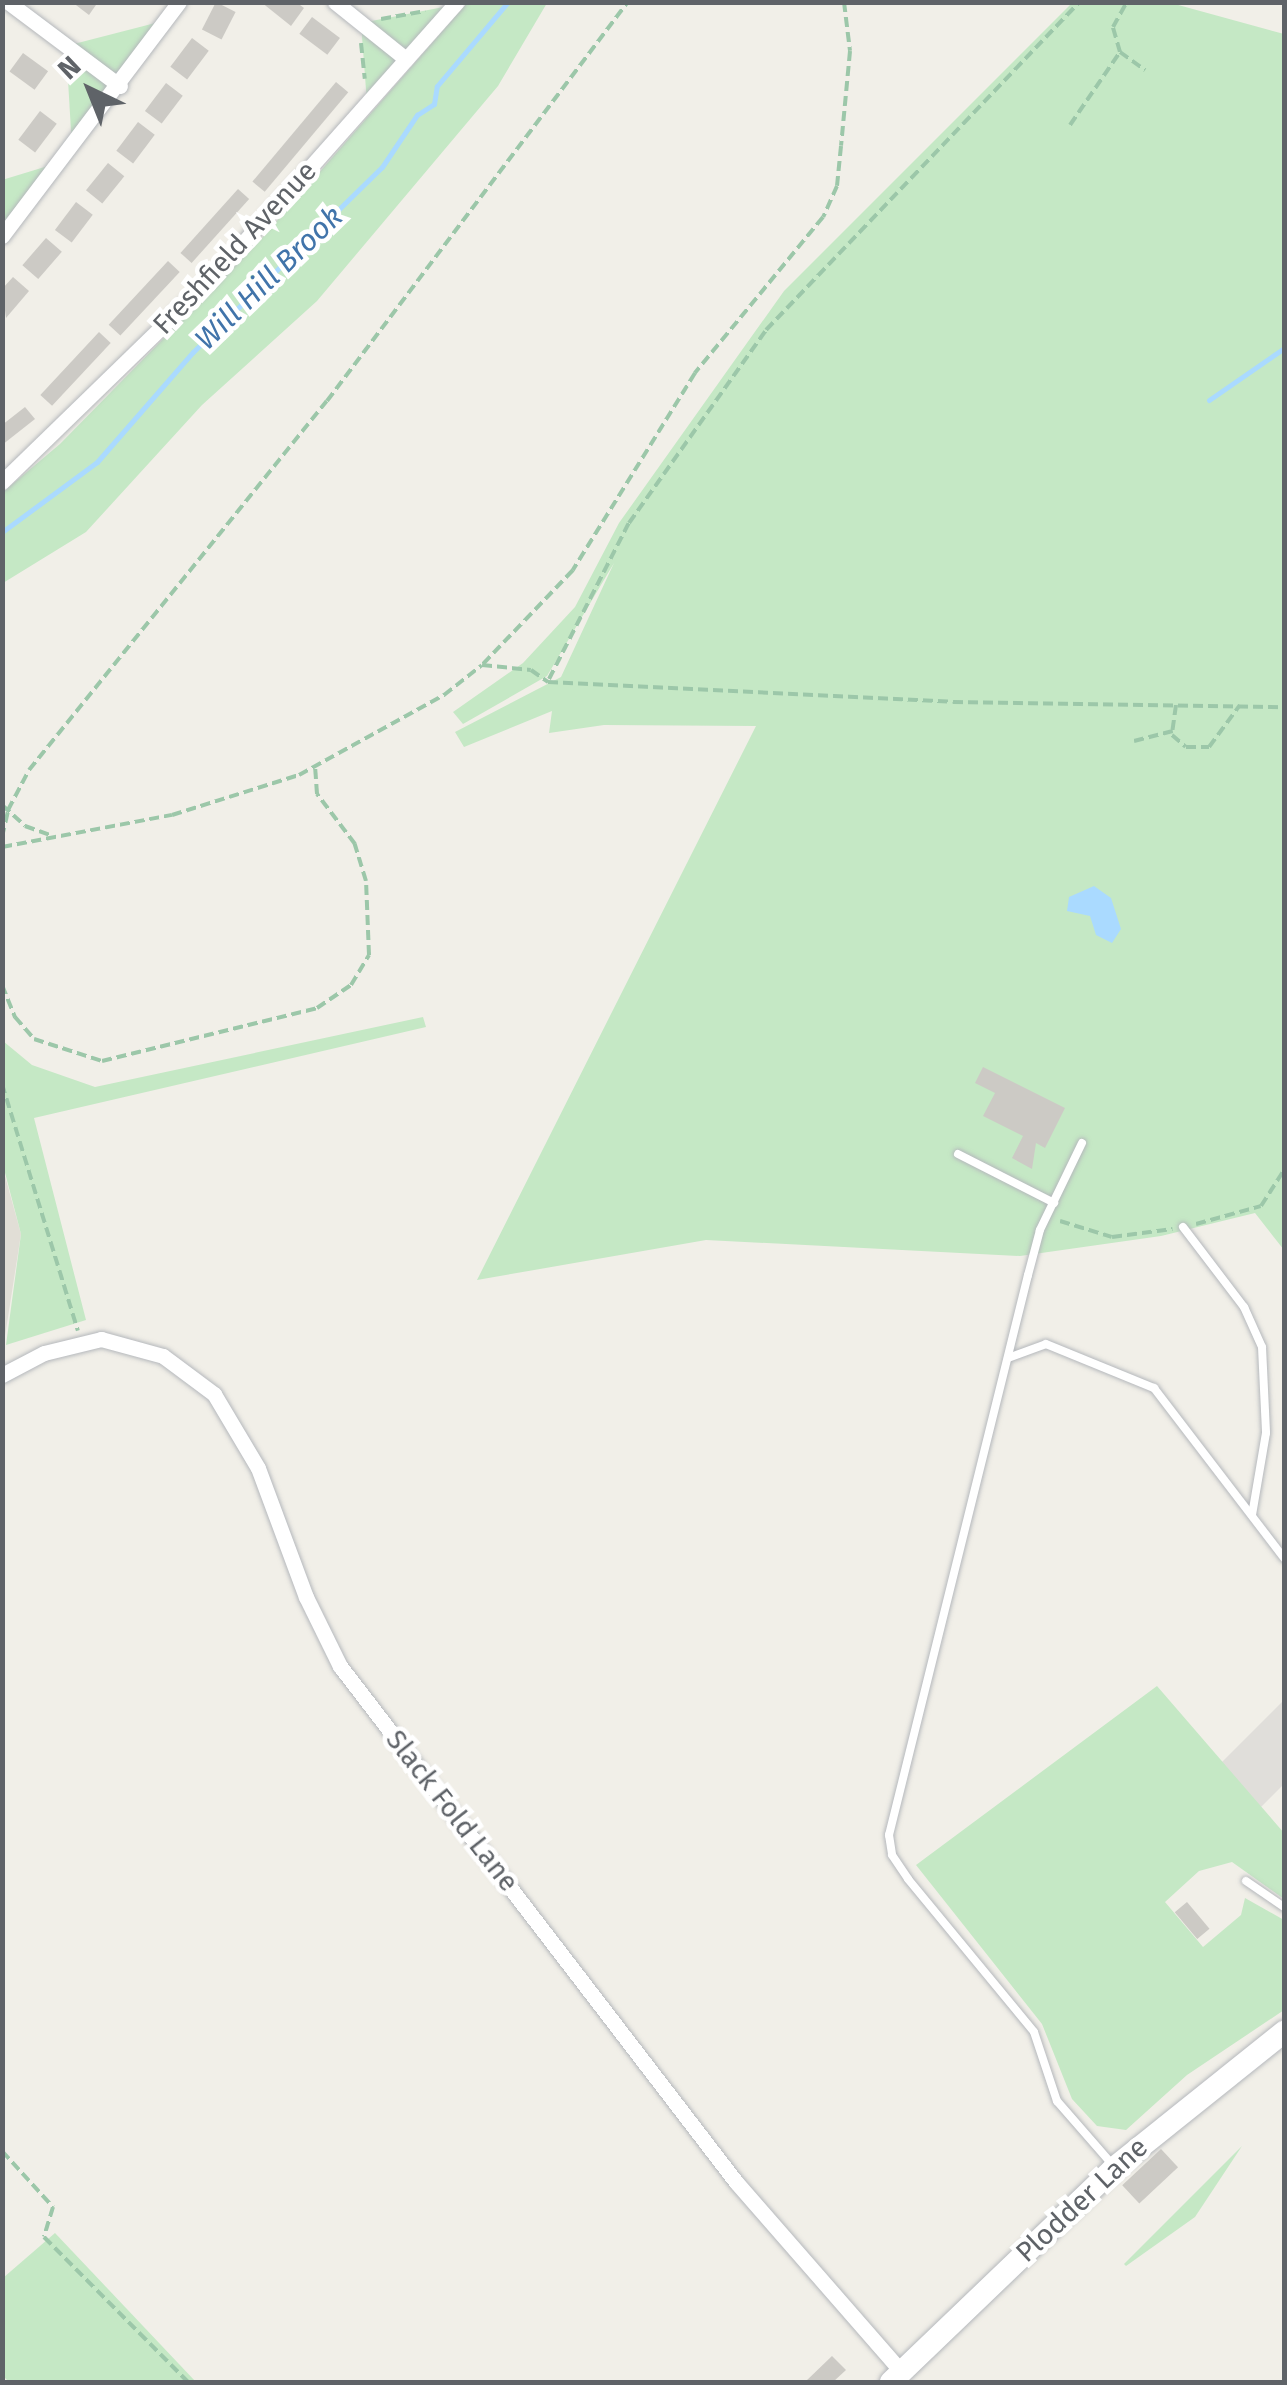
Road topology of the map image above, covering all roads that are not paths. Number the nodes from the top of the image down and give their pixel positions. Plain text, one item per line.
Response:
1 (8, 2) edge
2 (179, 2) edge
3 (336, 2) edge
4 (456, 4) edge
5 (406, 59) junction
6 (120, 86) junction
7 (5, 228) edge
8 (2, 482) edge
9 (1082, 1143) dead end
10 (958, 1154) dead end
11 (1054, 1203) junction
12 (1183, 1227) dead end
13 (1008, 1358) junction
14 (2, 1375) edge
15 (1252, 1515) junction
16 (1284, 1558) edge
17 (1246, 1880) dead end
18 (1284, 1907) edge
19 (1284, 2032) edge
20 (1114, 2168) junction
21 (896, 2377) edge

1 - 6 street
2 - 6 street
3 - 5 street
4 - 5 street, Freshfield Avenue
5 - 8 street, Freshfield Avenue
6 - 7 street
9 - 11 lane
10 - 11 lane
11 - 13 lane
12 - 15 lane
13 - 15 lane
13 - 20 lane
14 - 21 street, Slack Fold Lane
15 - 16 lane
17 - 18 lane
19 - 20 main road, Plodder Lane
20 - 21 main road, Plodder Lane

